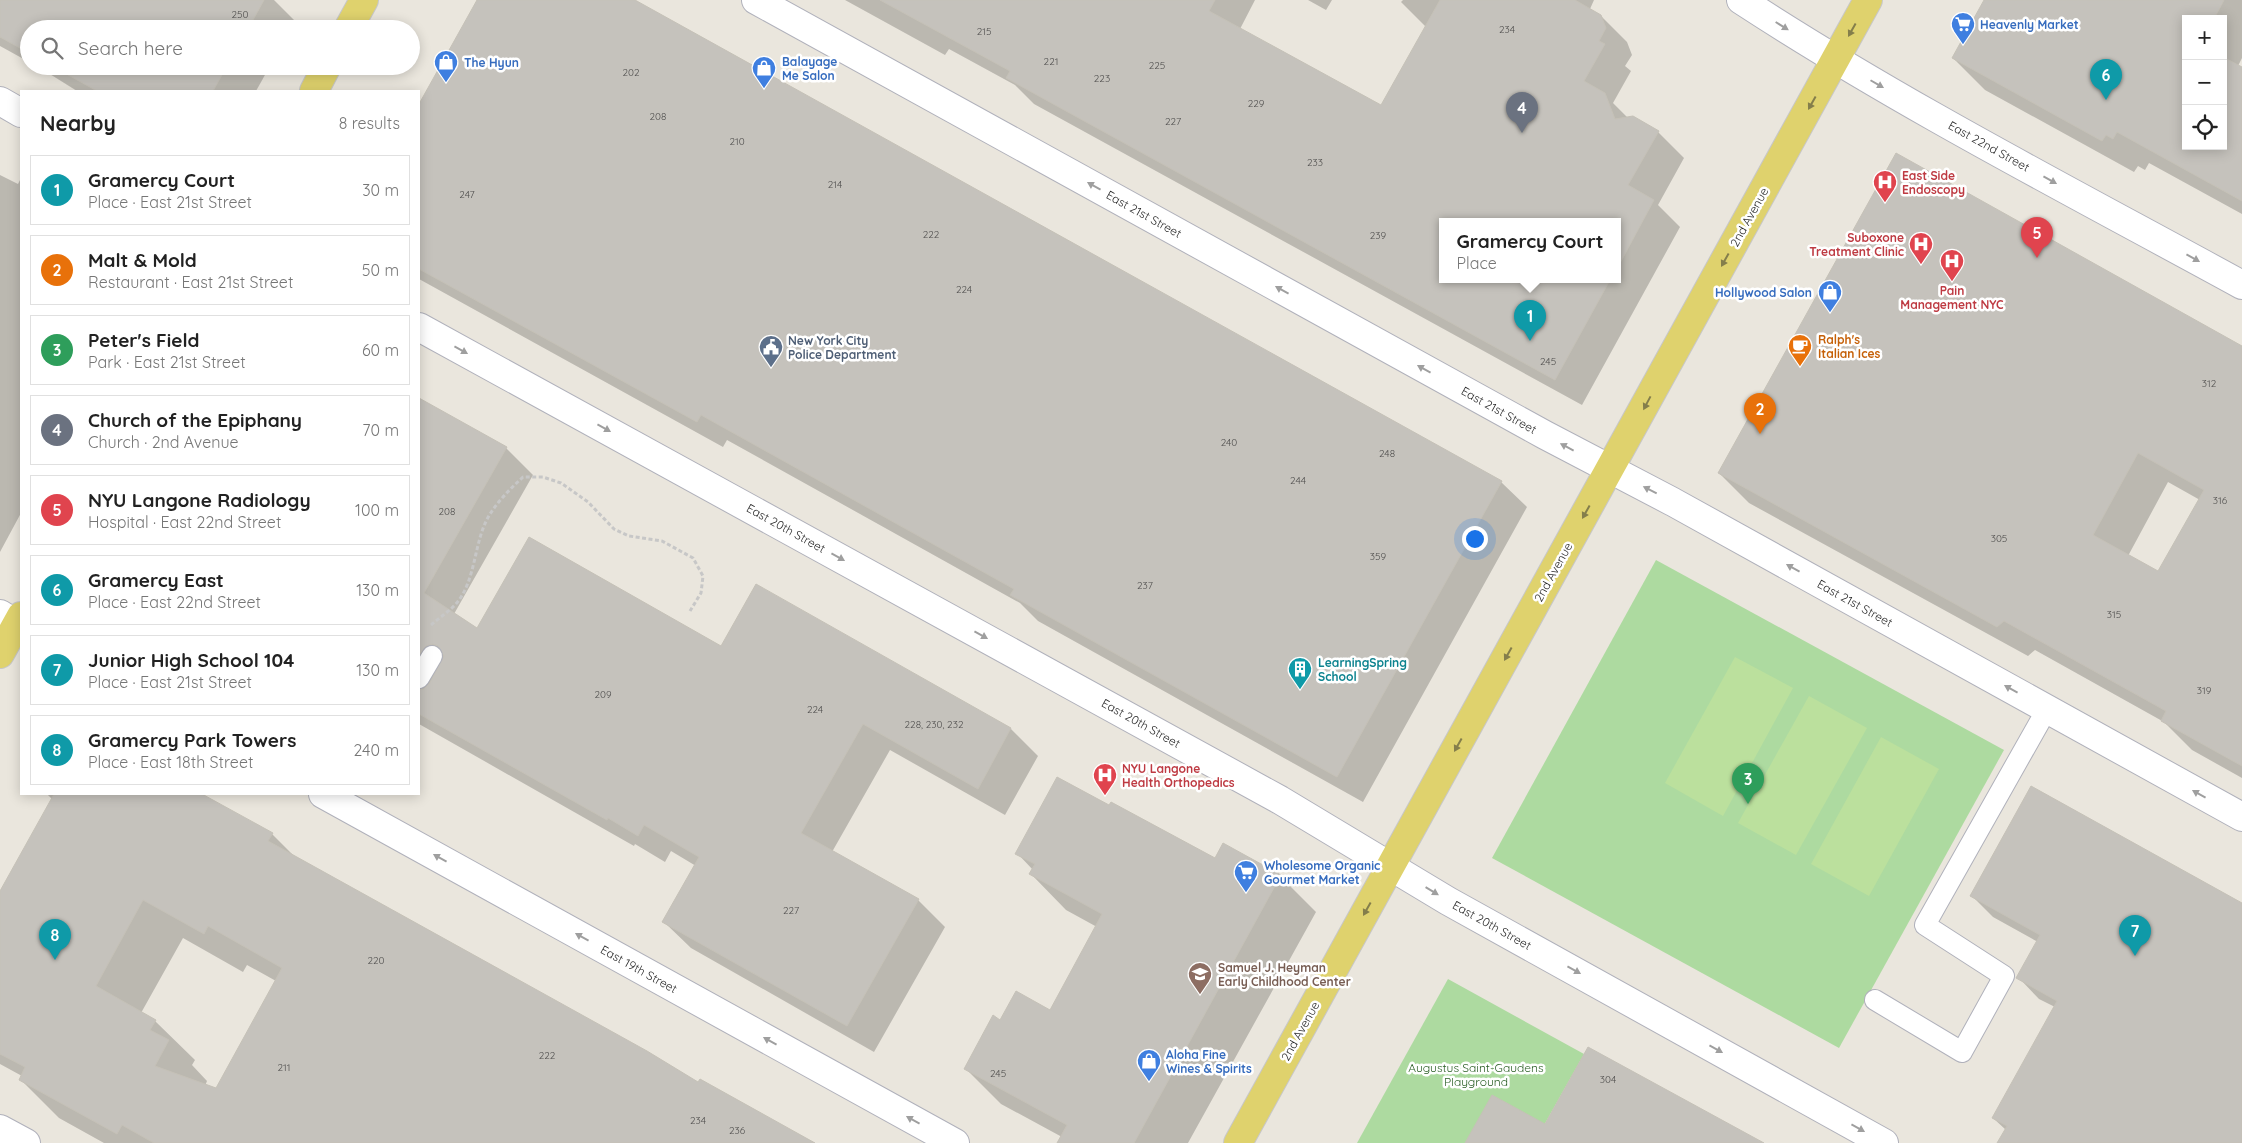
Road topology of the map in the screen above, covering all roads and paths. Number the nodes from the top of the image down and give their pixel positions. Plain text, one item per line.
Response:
1 (364, 0) edge
2 (756, 0) edge
3 (1741, 0) edge
4 (1868, 0) edge
5 (353, 20) edge
6 (1835, 60) junction
7 (322, 75) edge
8 (315, 90) edge
9 (2242, 285) edge
10 (420, 328) edge
11 (1610, 469) junction
12 (690, 611) dead end
13 (15, 620) edge
14 (0, 654) edge
15 (432, 656) joint
16 (420, 676) edge
17 (2047, 709) junction
18 (339, 798) edge
19 (2242, 817) edge
20 (1390, 866) junction
21 (1875, 1000) dead end
22 (0, 1129) edge
23 (26, 1143) edge
24 (955, 1143) edge
25 (1238, 1143) edge
26 (1884, 1143) edge

1 - 5 main road
11 -> 2 street, East 21st Street
3 -> 6 street, East 22nd Street
4 -> 6 main road, 2nd Avenue
6 -> 9 street, East 22nd Street
6 -> 11 main road, 2nd Avenue
7 - 8 main road
10 -> 20 street, East 20th Street
17 -> 11 street, East 21st Street
11 -> 20 main road, 2nd Avenue
12 - 15 path
13 - 14 main road
15 - 16 lane
19 -> 17 street, East 21st Street
17 - 21 lane
24 -> 18 street, East 19th Street
20 -> 25 main road, 2nd Avenue
20 -> 26 street, East 20th Street
22 - 23 street

